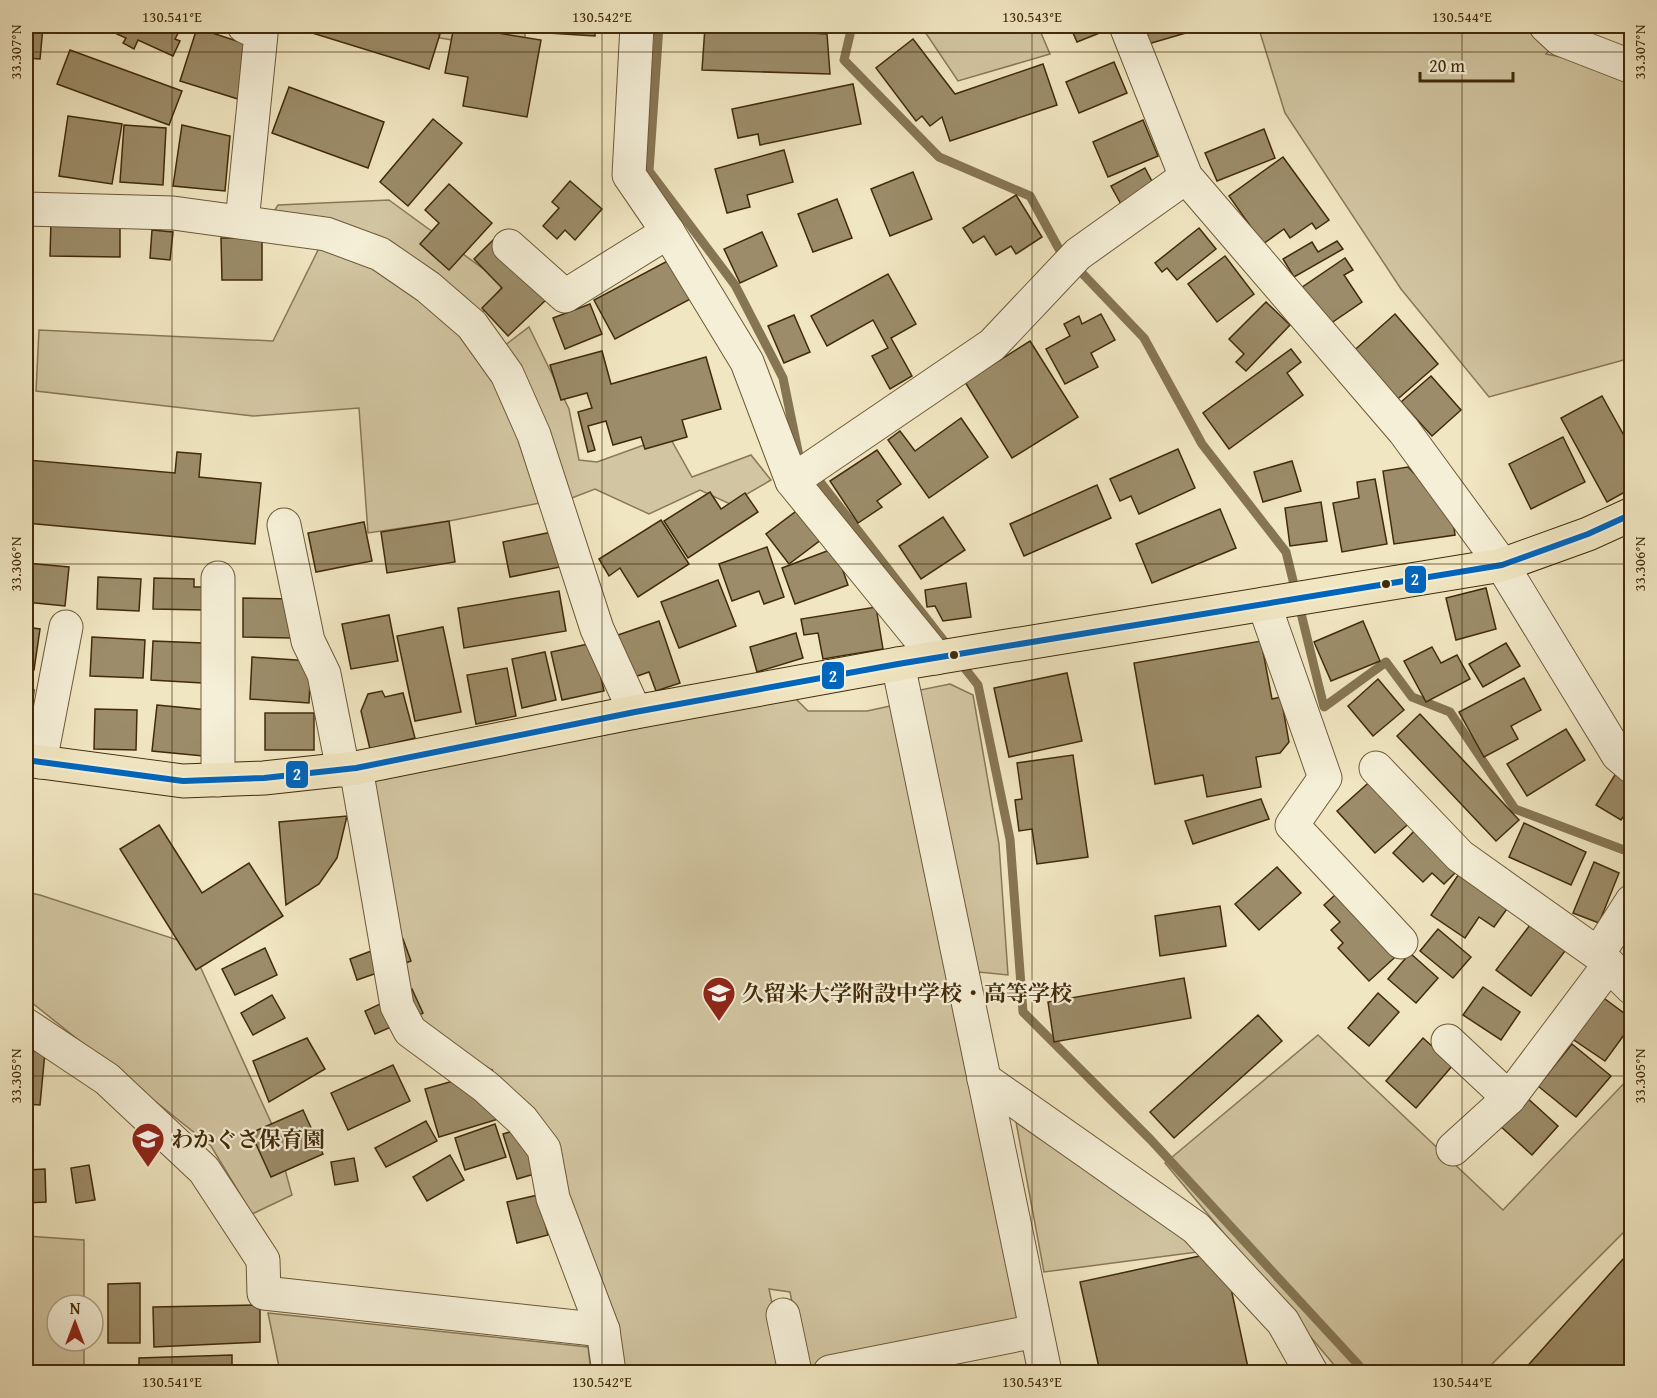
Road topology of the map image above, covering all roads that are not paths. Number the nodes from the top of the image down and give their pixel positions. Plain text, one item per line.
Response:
1 (244, 26) edge
2 (637, 26) edge
3 (1126, 26) edge
4 (1546, 26) edge
5 (1632, 67) edge
6 (1186, 177) junction
7 (26, 209) edge
8 (242, 222) junction
9 (668, 232) junction
10 (509, 246) dead end
11 (792, 481) junction
12 (1632, 514) edge
13 (284, 525) dead end
14 (1502, 565) junction
15 (218, 578) dead end
16 (1264, 604) junction
17 (66, 627) dead end
18 (936, 658) junction
19 (898, 664) junction
20 (635, 712) junction
21 (33, 761) edge
22 (1632, 767) edge
23 (1376, 768) dead end
24 (349, 769) junction
25 (218, 780) junction
26 (1632, 901) edge
27 (1401, 942) dead end
28 (1604, 960) junction
29 (1632, 988) edge
30 (26, 1025) edge
31 (1448, 1041) dead end
32 (984, 1079) junction
33 (1509, 1098) junction
34 (1453, 1149) dead end
35 (783, 1316) dead end
36 (603, 1330) junction
37 (1036, 1331) junction
38 (609, 1372) edge
39 (795, 1372) edge
40 (830, 1372) edge
41 (1045, 1372) edge
42 (1311, 1372) edge

1 - 8 street
2 - 9 street
3 - 6 street
4 - 5 street
6 - 11 street
6 - 14 street
7 - 8 street
8 - 20 street
9 - 10 street
9 - 11 street
11 - 18 street
12 - 14 main road
13 - 24 street
14 - 16 main road
14 - 22 street
15 - 25 street
16 - 18 main road
16 - 27 street
17 - 21 street
18 - 19 main road
19 - 20 main road
19 - 32 street
20 - 24 main road
21 - 25 main road
23 - 28 street
24 - 25 main road
24 - 36 street
26 - 28 street
28 - 29 street
28 - 33 street
30 - 36 street
31 - 33 street
32 - 37 street
32 - 42 street
33 - 34 street
35 - 39 street
36 - 38 street
37 - 40 street
37 - 41 street

